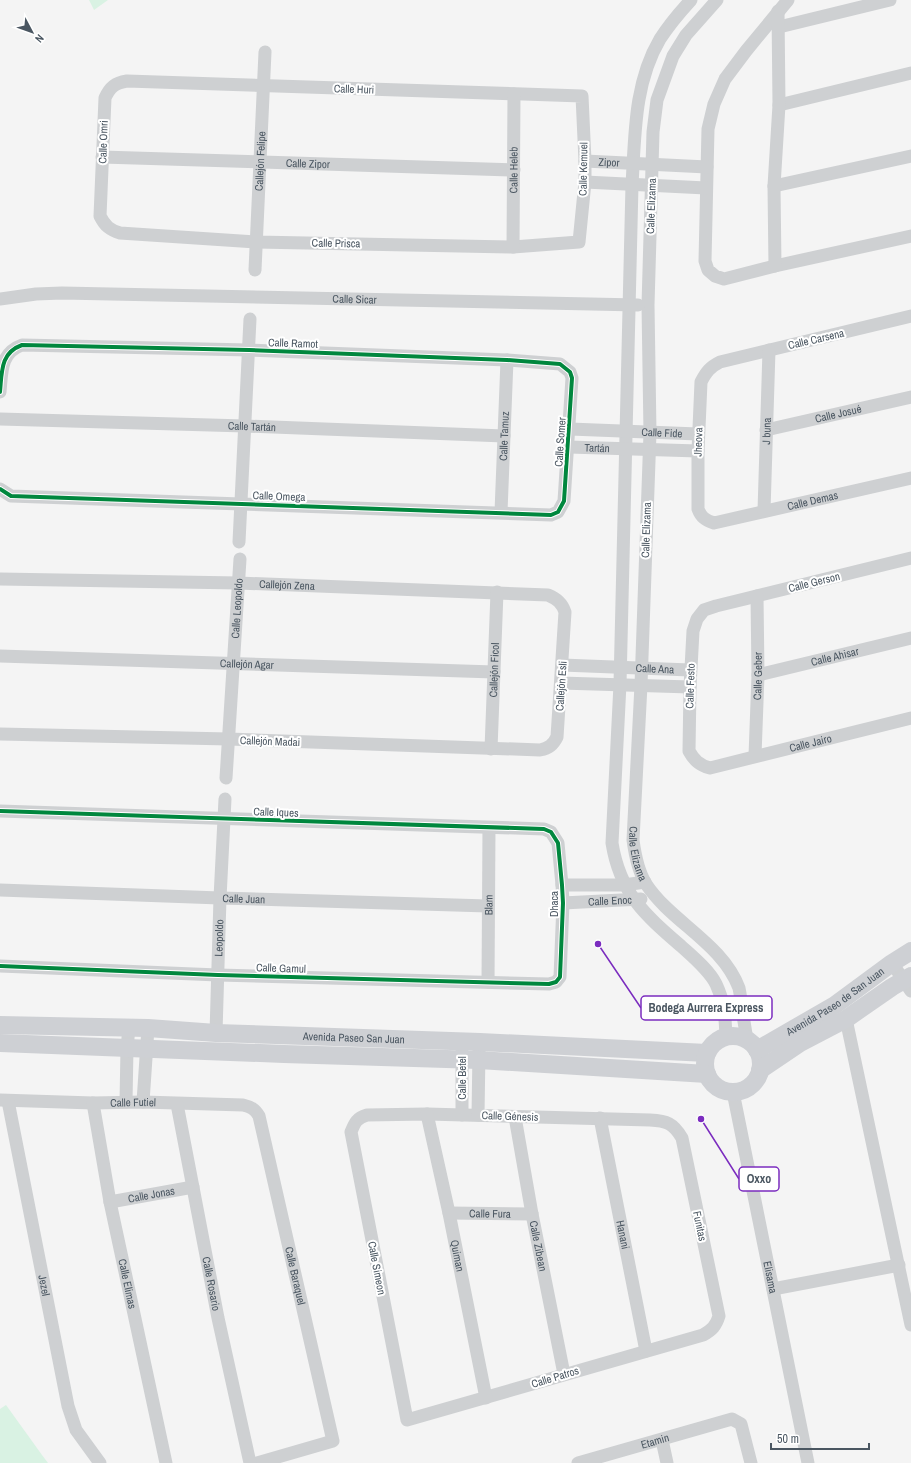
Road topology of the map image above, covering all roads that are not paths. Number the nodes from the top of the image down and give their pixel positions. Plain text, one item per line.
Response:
1 (691, 0) edge
2 (716, 0) edge
3 (788, 0) edge
4 (890, 0) edge
5 (778, 11) junction
6 (779, 27) junction
7 (265, 52) dead end
8 (911, 74) edge
9 (127, 81) joint
10 (263, 86) junction
11 (514, 94) junction
12 (582, 96) joint
13 (779, 105) junction
14 (911, 156) edge
15 (102, 157) junction
16 (585, 160) junction
17 (260, 162) junction
18 (633, 163) junction
19 (652, 164) junction
20 (707, 167) junction
21 (514, 170) junction
22 (585, 182) junction
23 (632, 184) junction
24 (652, 185) junction
25 (774, 186) junction
26 (706, 188) junction
27 (100, 216) joint
28 (911, 236) edge
29 (256, 242) junction
30 (579, 242) joint
31 (513, 247) junction
32 (775, 266) junction
33 (255, 270) dead end
34 (0, 299) edge
35 (629, 305) junction
36 (648, 305) junction
37 (911, 316) edge
38 (250, 319) dead end
39 (249, 350) junction
40 (769, 350) junction
41 (507, 360) junction
42 (720, 362) joint
43 (570, 372) joint
44 (0, 392) edge
45 (911, 397) edge
46 (0, 419) edge
47 (245, 426) junction
48 (570, 429) junction
49 (766, 430) junction
50 (626, 431) junction
51 (650, 433) junction
52 (698, 434) junction
53 (504, 436) junction
54 (569, 447) junction
55 (626, 448) junction
56 (649, 449) junction
57 (698, 451) junction
58 (911, 478) edge
59 (0, 489) edge
60 (242, 504) junction
61 (764, 511) junction
62 (501, 512) junction
63 (558, 512) joint
64 (714, 523) joint
65 (239, 542) dead end
66 (911, 558) edge
67 (240, 559) dead end
68 (0, 579) edge
69 (238, 583) junction
70 (497, 592) junction
71 (758, 596) junction
72 (716, 606) joint
73 (565, 612) joint
74 (911, 638) edge
75 (0, 656) edge
76 (234, 663) junction
77 (562, 665) junction
78 (620, 668) junction
79 (641, 669) junction
80 (690, 670) junction
81 (494, 672) junction
82 (758, 675) junction
83 (561, 683) junction
84 (620, 684) junction
85 (640, 685) junction
86 (690, 687) junction
87 (911, 718) edge
88 (0, 734) edge
89 (229, 739) junction
90 (491, 749) junction
91 (540, 750) joint
92 (755, 756) junction
93 (710, 768) joint
94 (226, 778) dead end
95 (226, 799) dead end
96 (0, 811) edge
97 (224, 819) junction
98 (489, 828) junction
99 (551, 832) joint
100 (645, 882) junction
101 (562, 885) junction
102 (624, 885) junction
103 (0, 890) edge
104 (220, 898) junction
105 (657, 898) junction
106 (634, 900) junction
107 (563, 903) junction
108 (488, 906) junction
109 (911, 951) edge
110 (892, 963) junction
111 (0, 966) edge
112 (218, 975) junction
113 (560, 977) joint
114 (488, 982) junction
115 (909, 982) edge
116 (846, 1019) junction
117 (0, 1025) edge
118 (130, 1028) junction
119 (148, 1028) junction
120 (216, 1033) junction
121 (726, 1037) junction
122 (471, 1041) junction
123 (0, 1043) edge
124 (752, 1045) junction
125 (127, 1048) junction
126 (146, 1048) junction
127 (707, 1053) junction
128 (470, 1059) junction
129 (760, 1070) junction
130 (707, 1074) junction
131 (733, 1092) junction
132 (4, 1100) edge
133 (126, 1102) junction
134 (143, 1102) junction
135 (93, 1103) junction
136 (177, 1104) junction
137 (256, 1110) joint
138 (427, 1114) junction
139 (462, 1115) junction
140 (478, 1115) junction
141 (515, 1117) junction
142 (359, 1118) joint
143 (600, 1118) junction
144 (661, 1121) joint
145 (192, 1187) junction
146 (110, 1202) junction
147 (449, 1213) junction
148 (532, 1214) junction
149 (899, 1265) junction
150 (773, 1289) junction
151 (911, 1325) edge
152 (704, 1335) joint
153 (646, 1351) junction
154 (564, 1374) junction
155 (486, 1398) junction
156 (407, 1420) joint
157 (662, 1440) junction
158 (100, 1463) edge
159 (166, 1463) edge
160 (250, 1463) edge
161 (257, 1463) edge
162 (578, 1463) edge
163 (667, 1463) edge
164 (751, 1463) edge
165 (808, 1463) edge

1 - 18 street, Calle Elizama
2 - 19 street, Calle Elizama
3 - 5 street
4 - 6 street
5 - 6 street
5 - 20 street
6 - 13 street
7 - 10 street, Callejón Felipe
8 - 13 street
9 - 10 street, Calle Huri
9 - 15 street, Calle Omri
10 - 11 street, Calle Huri
10 - 17 street, Callejón Felipe
11 - 12 street, Calle Huri
11 - 21 street, Calle Heleb
12 - 16 street, Calle Kemuel
13 - 25 street
14 - 25 street
15 - 17 street, Calle Zipor
15 - 27 street, Calle Omri
16 - 18 street, Zipor
16 - 22 street, Calle Kemuel
17 - 21 street, Calle Zipor
17 - 29 street, Callejón Felipe
18 - 19 street, Zipor
18 - 23 street, Calle Elizama
19 - 20 street, Zipor
19 - 24 street, Calle Elizama
20 - 26 street
21 - 31 street, Calle Heleb
22 - 23 street, Zipor
22 - 30 street, Calle Kemuel
23 - 24 street, Zipor
23 - 35 street, Calle Elizama
24 - 26 street, Zipor
24 - 36 street, Calle Elizama
25 - 32 street
26 - 32 street
27 - 29 street, Calle Prisca
28 - 32 street
29 - 31 street, Calle Prisca
29 - 33 street, Callejón Felipe
30 - 31 street, Calle Prisca
34 - 35 street, Calle Sicar
35 - 36 street, Calle Sicar
35 - 50 street, Calle Elizama
36 - 51 street, Calle Elizama
37 - 40 street, Calle Carsena
38 - 39 street
39 - 41 street, Calle Ramot
39 - 44 street, Calle Ramot
39 - 47 street
40 - 42 street, Calle Carsena
40 - 49 street, J buna
41 - 43 street, Calle Ramot
41 - 53 street, Calle Tamuz
42 - 52 street, Jheova
43 - 48 street, Calle Somer
45 - 49 street, Calle Josué
46 - 47 street, Calle Tartán
47 - 53 street, Calle Tartán
47 - 60 street
48 - 50 street, Tartán
48 - 54 street, Calle Somer
49 - 61 street, J buna
50 - 51 street, Calle Fide
50 - 55 street, Calle Elizama
51 - 52 street, Calle Fide
51 - 56 street, Calle Elizama
52 - 57 street, Jheova
53 - 62 street, Calle Tamuz
54 - 55 street, Tartán
54 - 63 street, Calle Somer
55 - 56 street, Calle Fide
55 - 78 street, Calle Elizama
56 - 57 street, Calle Fide
56 - 79 street, Calle Elizama
57 - 64 street, Jheova
58 - 61 street, Calle Demas
59 - 60 street, Calle Omega
60 - 62 street, Calle Omega
60 - 65 street
61 - 64 street, Calle Demas
62 - 63 street, Calle Omega
66 - 71 street, Calle Gerson
67 - 69 street, Calle Leopoldo
68 - 69 street, Callejón Zena
69 - 70 street, Callejón Zena
69 - 76 street, Calle Leopoldo
70 - 73 street, Callejón Zena
70 - 81 street, Callejón Ficol
71 - 72 street, Calle Gerson
71 - 82 street, Calle Geber
72 - 80 street, Calle Festo
73 - 77 street, Callejón Esli
74 - 82 street, Calle Ahisar
75 - 76 street, Callejón Agar
76 - 81 street, Callejón Agar
76 - 89 street, Calle Leopoldo
77 - 78 street, Calle Ana
77 - 83 street, Callejón Esli
78 - 79 street, Calle Ana
78 - 84 street, Calle Elizama
79 - 80 street, Calle Ana
79 - 85 street, Calle Elizama
80 - 86 street, Calle Festo
81 - 90 street, Callejón Ficol
82 - 92 street, Calle Geber
83 - 84 street, Calle Ana
83 - 91 street, Callejón Esli
84 - 85 street, Calle Ana
84 - 102 street, Calle Elizama
85 - 86 street, Calle Ana
85 - 100 street, Calle Elizama
86 - 93 street, Calle Festo
87 - 92 street, Calle Jairo
88 - 89 street, Callejón Madai
89 - 90 street, Callejón Madai
89 - 94 street, Calle Leopoldo
90 - 91 street, Callejón Madai
92 - 93 street, Calle Jairo
95 - 97 street
96 - 97 street, Calle Iques
97 - 98 street, Calle Iques
97 - 104 street, Leopoldo
98 - 99 street, Calle Iques
98 - 108 street, Blam
99 - 101 street, Dhaca
100 - 102 street, Calle Enoc
100 - 105 street, Calle Elizama
101 - 102 street, Calle Enoc
101 - 107 street, Dhaca
102 - 106 street, Calle Elizama
103 - 104 street, Calle Juan
104 - 108 street, Calle Juan
104 - 112 street, Leopoldo
105 - 106 street, Calle Enoc
105 - 124 street, Calle Elizama
106 - 107 street, Calle Enoc
106 - 121 street, Calle Elizama
107 - 113 street, Dhaca
108 - 114 street, Blam
109 - 110 street, Avenida Paseo de San Juan
110 - 115 street
110 - 124 street, Avenida Paseo de San Juan
111 - 112 street, Calle Gamul
112 - 114 street, Calle Gamul
112 - 120 street, Leopoldo
113 - 114 street, Calle Gamul
115 - 116 street, Avenida Paseo de San Juan
116 - 129 street, Avenida Paseo de San Juan
116 - 149 street
117 - 118 street, Avenida Paseo San Juan
118 - 119 street, Avenida Paseo San Juan
118 - 125 street
119 - 120 street, Avenida Paseo San Juan
119 - 126 street
120 - 122 street, Avenida Paseo San Juan
121 - 124 street
121 - 127 street
122 - 127 street, Avenida Paseo San Juan
122 - 128 street, Calle Betel
123 - 125 street, Avenida Paseo San Juan
124 - 129 street
125 - 126 street, Avenida Paseo San Juan
125 - 133 street
126 - 128 street, Avenida Paseo San Juan
126 - 134 street
127 - 130 street
128 - 130 street, Avenida Paseo San Juan
128 - 139 street, Calle Betel
128 - 140 street, Calle Betel
129 - 131 street
130 - 131 street
131 - 150 street, Elisama
132 - 135 street, Calle Futiel
132 - 158 street, Jezel
133 - 134 street, Calle Futiel
133 - 135 street, Calle Futiel
134 - 136 street, Calle Futiel
135 - 146 street, Calle Elimas
136 - 137 street, Calle Futiel
136 - 145 street, Calle Rosario
137 - 161 street, Calle Baraquel
138 - 139 street, Calle Génesis
138 - 142 street, Calle Génesis
138 - 147 street, Quiman
139 - 140 street, Calle Génesis
140 - 141 street, Calle Génesis
141 - 143 street, Calle Génesis
141 - 148 street, Calle Zibean
142 - 156 street, Calle Simeon
143 - 144 street, Calle Génesis
143 - 153 street, Hanani
144 - 152 street, Funitas
145 - 146 street, Calle Jonas
145 - 160 street, Calle Rosario
146 - 159 street, Calle Elimas
147 - 148 street, Calle Fura
147 - 155 street, Quiman
148 - 154 street, Calle Zibean
149 - 150 street
149 - 151 street
150 - 165 street, Elisama
152 - 153 street, Calle Patros
153 - 154 street, Calle Patros
154 - 155 street, Calle Patros
155 - 156 street, Calle Patros
157 - 162 street, Etamin
157 - 163 street
157 - 164 street, Etamin

